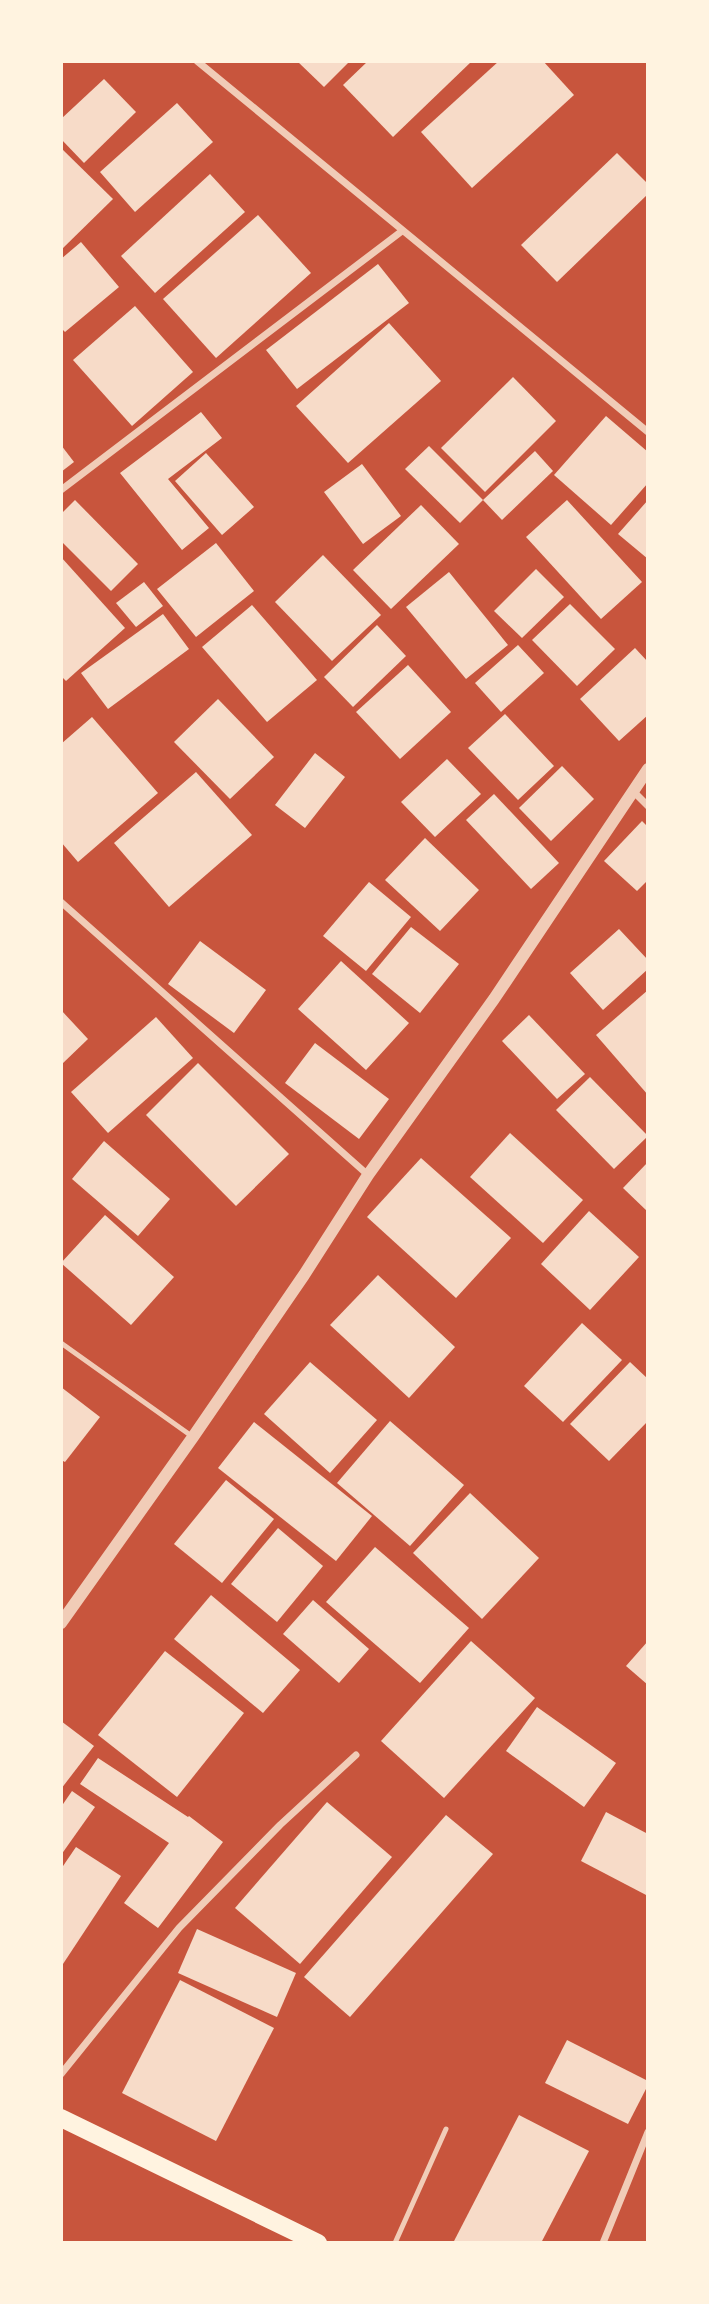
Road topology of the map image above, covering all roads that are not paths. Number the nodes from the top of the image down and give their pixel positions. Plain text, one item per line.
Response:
1 (197, 61) edge
2 (402, 231) junction
3 (648, 432) edge
4 (61, 490) edge
5 (648, 769) edge
6 (633, 791) junction
7 (648, 806) edge
8 (61, 902) edge
9 (368, 1175) junction
10 (61, 1343) edge
11 (193, 1437) junction
12 (61, 1623) edge
13 (356, 1755) dead end
14 (61, 2074) edge
15 (61, 2118) edge
16 (446, 2129) dead end
17 (648, 2132) edge
18 (318, 2243) edge
19 (395, 2243) edge
20 (603, 2243) edge

1 - 2 street
2 - 3 street
2 - 4 street
5 - 6 street
6 - 7 street
6 - 9 street
8 - 9 street
9 - 11 street
10 - 11 lane
11 - 12 street
13 - 14 street
15 - 18 main road
16 - 19 lane
17 - 20 street

